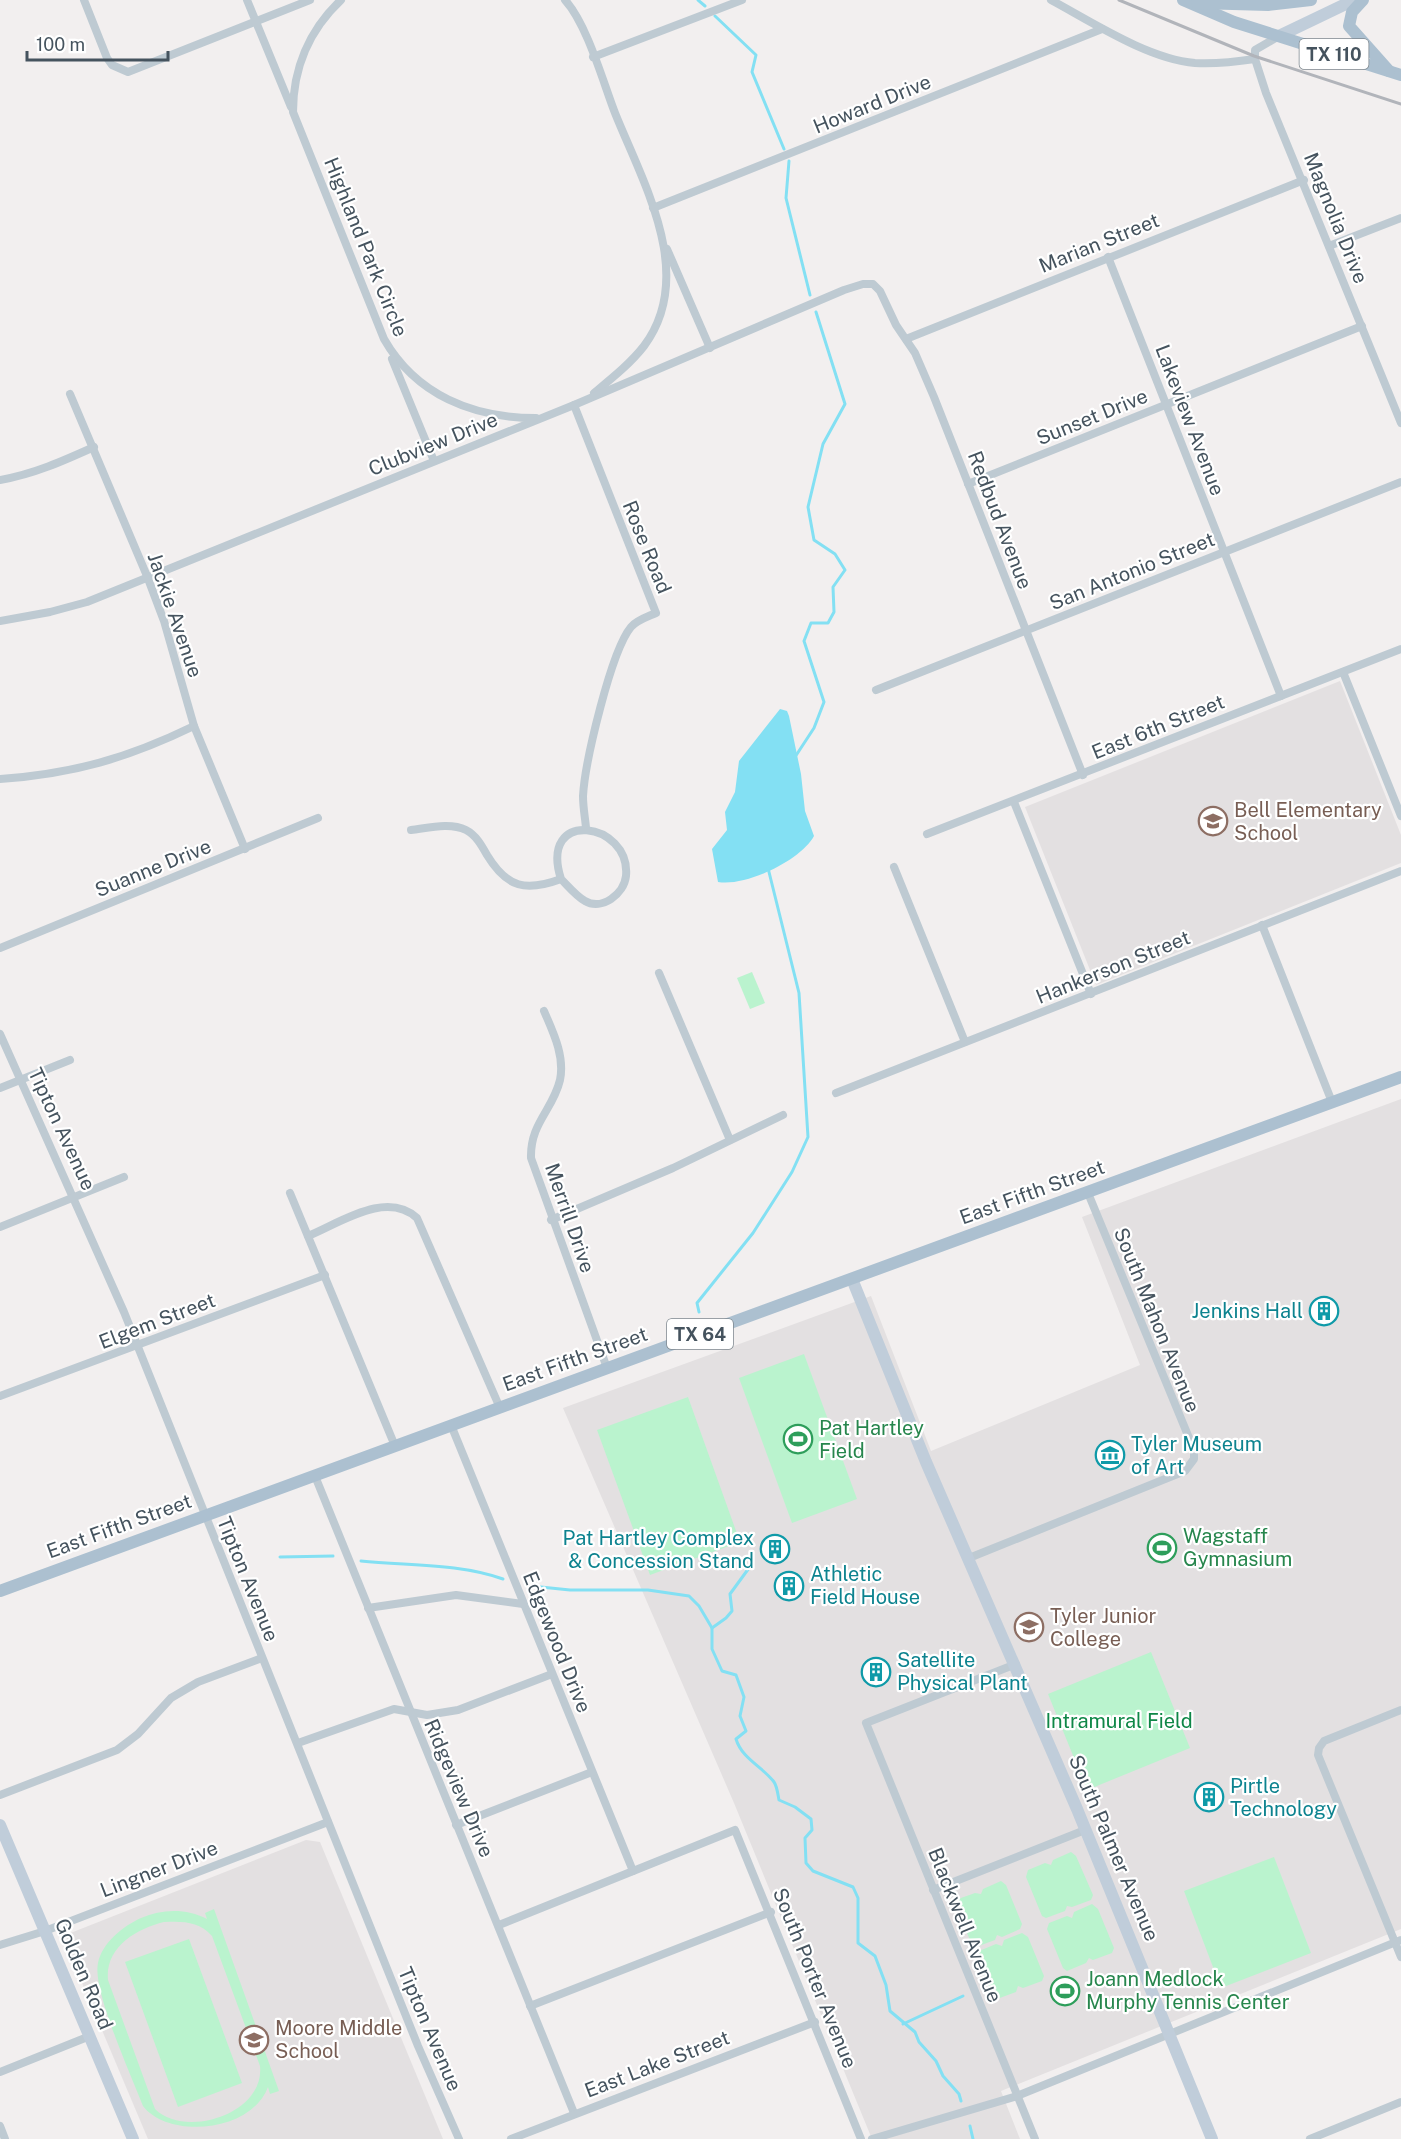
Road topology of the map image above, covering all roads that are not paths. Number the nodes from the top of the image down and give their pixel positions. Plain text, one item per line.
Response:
1 (84, 0) edge
2 (247, 0) edge
3 (310, 0) edge
4 (341, 0) edge
5 (567, 0) edge
6 (742, 0) edge
7 (1051, 0) edge
8 (1311, 0) edge
9 (1354, 0) edge
10 (1363, 0) edge
11 (1186, 1) edge
12 (256, 22) junction
13 (1102, 29) junction
14 (1279, 36) junction
15 (594, 57) junction
16 (1255, 59) junction
17 (1395, 74) edge
18 (293, 112) junction
19 (1304, 180) junction
20 (653, 208) junction
21 (1401, 218) edge
22 (663, 239) junction
23 (1329, 246) junction
24 (1108, 257) junction
25 (873, 284) joint
26 (1362, 326) junction
27 (384, 339) junction
28 (906, 339) junction
29 (710, 348) junction
30 (70, 394) dead end
31 (587, 400) junction
32 (574, 405) junction
33 (1167, 405) junction
34 (542, 418) junction
35 (1401, 423) edge
36 (94, 447) junction
37 (434, 461) junction
38 (0, 480) edge
39 (1401, 482) edge
40 (968, 484) junction
41 (1224, 552) junction
42 (147, 576) junction
43 (0, 621) edge
44 (1026, 632) junction
45 (1401, 649) edge
46 (1343, 672) junction
47 (876, 690) dead end
48 (1281, 696) junction
49 (194, 726) junction
50 (1083, 775) junction
51 (0, 779) edge
52 (1014, 802) junction
53 (1401, 816) edge
54 (318, 818) dead end
55 (586, 828) junction
56 (411, 830) dead end
57 (927, 834) dead end
58 (244, 849) junction
59 (894, 867) dead end
60 (1401, 871) edge
61 (561, 879) junction
62 (1262, 925) junction
63 (0, 948) edge
64 (659, 973) dead end
65 (1091, 994) junction
66 (544, 1011) dead end
67 (0, 1034) edge
68 (965, 1042) junction
69 (70, 1060) dead end
70 (1401, 1077) edge
71 (21, 1080) junction
72 (0, 1088) edge
73 (836, 1093) dead end
74 (1332, 1102) junction
75 (783, 1115) dead end
76 (730, 1140) junction
77 (124, 1176) dead end
78 (290, 1193) dead end
79 (1088, 1193) junction
80 (75, 1197) junction
81 (551, 1220) junction
82 (0, 1227) edge
83 (308, 1236) junction
84 (325, 1275) junction
85 (852, 1279) junction
86 (138, 1347) junction
87 (607, 1368) junction
88 (0, 1396) edge
89 (500, 1408) junction
90 (451, 1425) junction
91 (395, 1446) junction
92 (315, 1476) junction
93 (205, 1516) junction
94 (969, 1558) junction
95 (0, 1591) edge
96 (523, 1604) junction
97 (368, 1608) junction
98 (262, 1658) junction
99 (1016, 1664) junction
100 (552, 1674) junction
101 (1401, 1710) edge
102 (410, 1713) junction
103 (298, 1743) junction
104 (592, 1772) junction
105 (0, 1795) edge
106 (328, 1822) junction
107 (0, 1825) edge
108 (456, 1825) junction
109 (1085, 1830) junction
110 (633, 1871) junction
111 (933, 1890) junction
112 (771, 1912) junction
113 (499, 1925) junction
114 (45, 1931) junction
115 (1398, 1941) edge
116 (0, 1945) edge
117 (1401, 1957) edge
118 (530, 2006) junction
119 (815, 2022) junction
120 (1170, 2035) junction
121 (90, 2036) junction
122 (0, 2072) edge
123 (1017, 2096) junction
124 (1401, 2102) edge
125 (574, 2113) junction
126 (0, 2126) edge
127 (5, 2139) edge
128 (133, 2139) edge
129 (459, 2139) edge
130 (511, 2139) edge
131 (861, 2139) edge
132 (872, 2139) edge
133 (1035, 2139) edge
134 (1212, 2139) edge
135 (1310, 2139) edge

1 - 12 street
2 - 12 street
3 - 12 street
4 - 18 street, Highland Park Circle
5 - 15 street
6 - 15 street
7 - 13 street
8 - 11 main road
9 - 14 street
10 - 17 main road
11 - 14 main road, TX 110
12 - 18 street
13 - 16 street
13 - 20 street, Howard Drive
14 - 16 street
14 - 17 main road, TX 110
15 - 20 street
16 - 19 street, Magnolia Drive
18 - 27 street, Highland Park Circle
19 - 23 street, Magnolia Drive
19 - 24 street, Marian Street
20 - 22 street
21 - 23 street
22 - 29 street
22 - 31 street
23 - 26 street, Magnolia Drive
24 - 28 street, Marian Street
24 - 33 street, Lakeview Avenue
25 - 28 street, Redbud Avenue
25 - 29 street, Clubview Drive
26 - 33 street, Sunset Drive
26 - 35 street, Magnolia Drive
27 - 34 street, Highland Park Circle
27 - 37 street
28 - 40 street, Redbud Avenue
29 - 31 street, Clubview Drive
30 - 36 street, Jackie Avenue
31 - 32 street, Clubview Drive
32 - 34 street, Clubview Drive
32 - 55 street, Rose Road
33 - 40 street, Sunset Drive
33 - 41 street, Lakeview Avenue
34 - 37 street, Clubview Drive
36 - 38 street
36 - 42 street, Jackie Avenue
37 - 42 street, Clubview Drive
39 - 41 street, San Antonio Street
40 - 44 street, Redbud Avenue
41 - 44 street, San Antonio Street
41 - 48 street, Lakeview Avenue
42 - 43 street, Clubview Drive
42 - 49 street, Jackie Avenue
44 - 47 street, San Antonio Street
44 - 50 street, Redbud Avenue
45 - 46 street, East 6th Street
46 - 48 street, East 6th Street
46 - 53 street
48 - 50 street, East 6th Street
49 - 51 street
49 - 58 street, Jackie Avenue
50 - 52 street, East 6th Street
52 - 57 street, East 6th Street
52 - 65 street
54 - 58 street, Suanne Drive
55 - 61 street
55 - 61 street
56 - 61 street
58 - 63 street, Suanne Drive
59 - 68 street
60 - 62 street, Hankerson Street
62 - 65 street, Hankerson Street
62 - 74 street
64 - 76 street
65 - 68 street, Hankerson Street
66 - 81 street, Merrill Drive
67 - 71 street, Tipton Avenue
68 - 73 street, Hankerson Street
69 - 71 street
70 - 74 main road, East Fifth Street / TX 64
71 - 72 street
71 - 80 street, Tipton Avenue
74 - 79 main road, East Fifth Street / TX 64
75 - 76 street
76 - 81 street
77 - 80 street
78 - 83 street
79 - 85 main road, East Fifth Street / TX 64
79 - 94 street, South Mahon Avenue
80 - 82 street
80 - 86 street, Tipton Avenue
81 - 87 street, Merrill Drive
83 - 84 street
83 - 89 street
84 - 86 street, Elgem Street
84 - 91 street
85 - 87 main road, East Fifth Street / TX 64
85 - 94 street, South Palmer Avenue
86 - 88 street, Elgem Street
86 - 93 street, Tipton Avenue
87 - 89 main road, East Fifth Street / TX 64
89 - 90 main road, East Fifth Street / TX 64
90 - 91 main road, East Fifth Street / TX 64
90 - 96 street, Edgewood Drive
91 - 92 main road, East Fifth Street / TX 64
92 - 93 main road, East Fifth Street / TX 64
92 - 97 street, Ridgeview Drive
93 - 95 main road, East Fifth Street / TX 64
93 - 98 street, Tipton Avenue
94 - 99 street, South Palmer Avenue
96 - 97 street
96 - 100 street, Edgewood Drive
97 - 102 street, Ridgeview Drive
98 - 103 street, Tipton Avenue
98 - 105 street
99 - 109 street, South Palmer Avenue
99 - 111 street, Blackwell Avenue
100 - 102 street
100 - 104 street, Edgewood Drive
101 - 115 street
102 - 103 street
102 - 108 street, Ridgeview Drive
103 - 106 street, Tipton Avenue
104 - 108 street
104 - 110 street, Edgewood Drive
106 - 114 street, Lingner Drive
106 - 129 street, Tipton Avenue
107 - 114 street, Golden Road
108 - 113 street, Ridgeview Drive
109 - 111 street
109 - 120 street, South Palmer Avenue
110 - 112 street, South Porter Avenue
110 - 113 street
111 - 123 street, Blackwell Avenue
112 - 118 street
112 - 119 street, South Porter Avenue
113 - 118 street, Ridgeview Drive
114 - 116 street, Lingner Drive
114 - 121 street, Golden Road
115 - 117 street
115 - 120 street
118 - 125 street, Ridgeview Drive
119 - 125 street, East Lake Street
119 - 131 street, South Porter Avenue
120 - 123 street
120 - 134 street, South Palmer Avenue
121 - 122 street
121 - 128 street, Golden Road
123 - 132 street
123 - 133 street, Blackwell Avenue
124 - 135 street
125 - 130 street, East Lake Street
126 - 127 street

